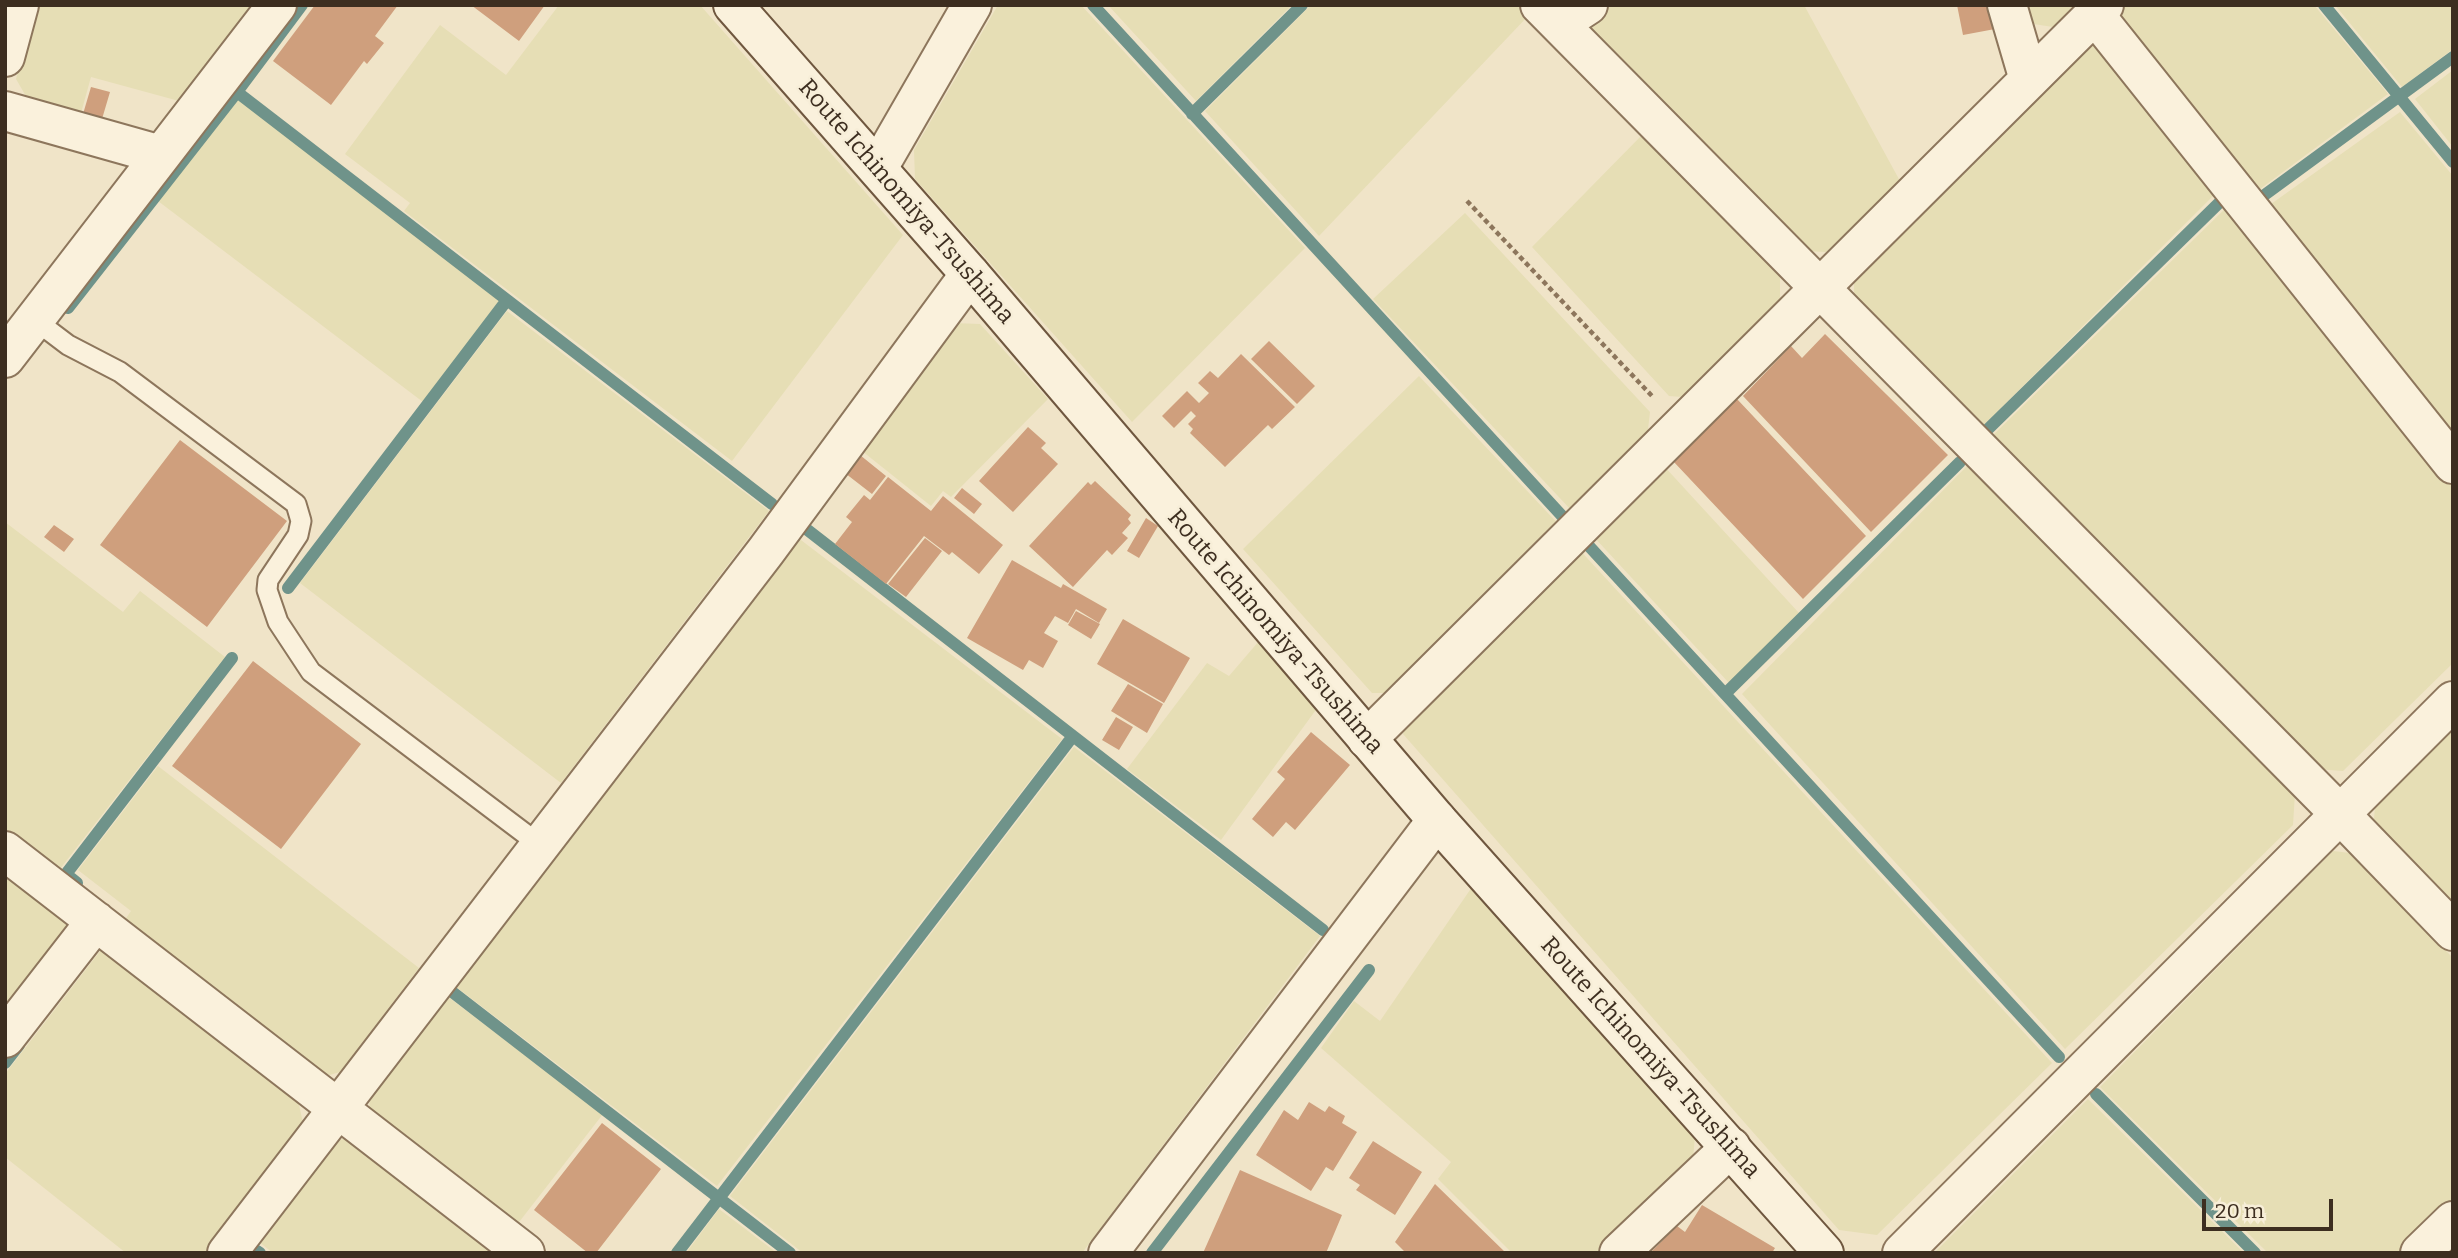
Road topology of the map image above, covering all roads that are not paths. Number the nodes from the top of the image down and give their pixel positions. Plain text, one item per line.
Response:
1 (19, 5) edge
2 (277, 5) edge
3 (733, 5) edge
4 (971, 5) edge
5 (2007, 5) edge
6 (2100, 10) edge
7 (1563, 11) edge
8 (5, 57) edge
9 (2029, 80) junction
10 (5, 111) edge
11 (161, 155) junction
12 (878, 168) junction
13 (970, 274) junction
14 (1819, 288) junction
15 (35, 320) junction
16 (5, 358) edge
17 (2453, 464) edge
18 (2453, 701) edge
19 (1367, 739) junction
20 (2340, 814) junction
21 (1437, 820) junction
22 (540, 845) junction
23 (5, 851) edge
24 (96, 921) junction
25 (2453, 931) edge
26 (5, 1038) edge
27 (339, 1109) junction
28 (1731, 1147) junction
29 (2453, 1221) edge
30 (227, 1253) edge
31 (525, 1253) edge
32 (1108, 1253) edge
33 (1619, 1253) edge
34 (1824, 1253) edge
35 (1902, 1253) edge
36 (2420, 1253) edge

1 - 8 street
2 - 11 street
3 - 12 street, Route Ichinomiya-Tsushima
4 - 12 street
5 - 9 street
6 - 9 street
6 - 17 street
7 - 14 street
9 - 14 street
10 - 11 street
11 - 15 street
12 - 13 street, Route Ichinomiya-Tsushima
13 - 19 street, Route Ichinomiya-Tsushima
13 - 22 street
14 - 19 street
14 - 20 street
15 - 16 street
15 - 22 lane
18 - 20 street
19 - 21 street, Route Ichinomiya-Tsushima
20 - 25 street
20 - 35 street
21 - 28 street, Route Ichinomiya-Tsushima
21 - 32 street
22 - 27 street
23 - 24 street
24 - 26 street
24 - 27 street
27 - 30 street
27 - 31 street
28 - 33 street
28 - 34 street, Route Ichinomiya-Tsushima
29 - 36 street

